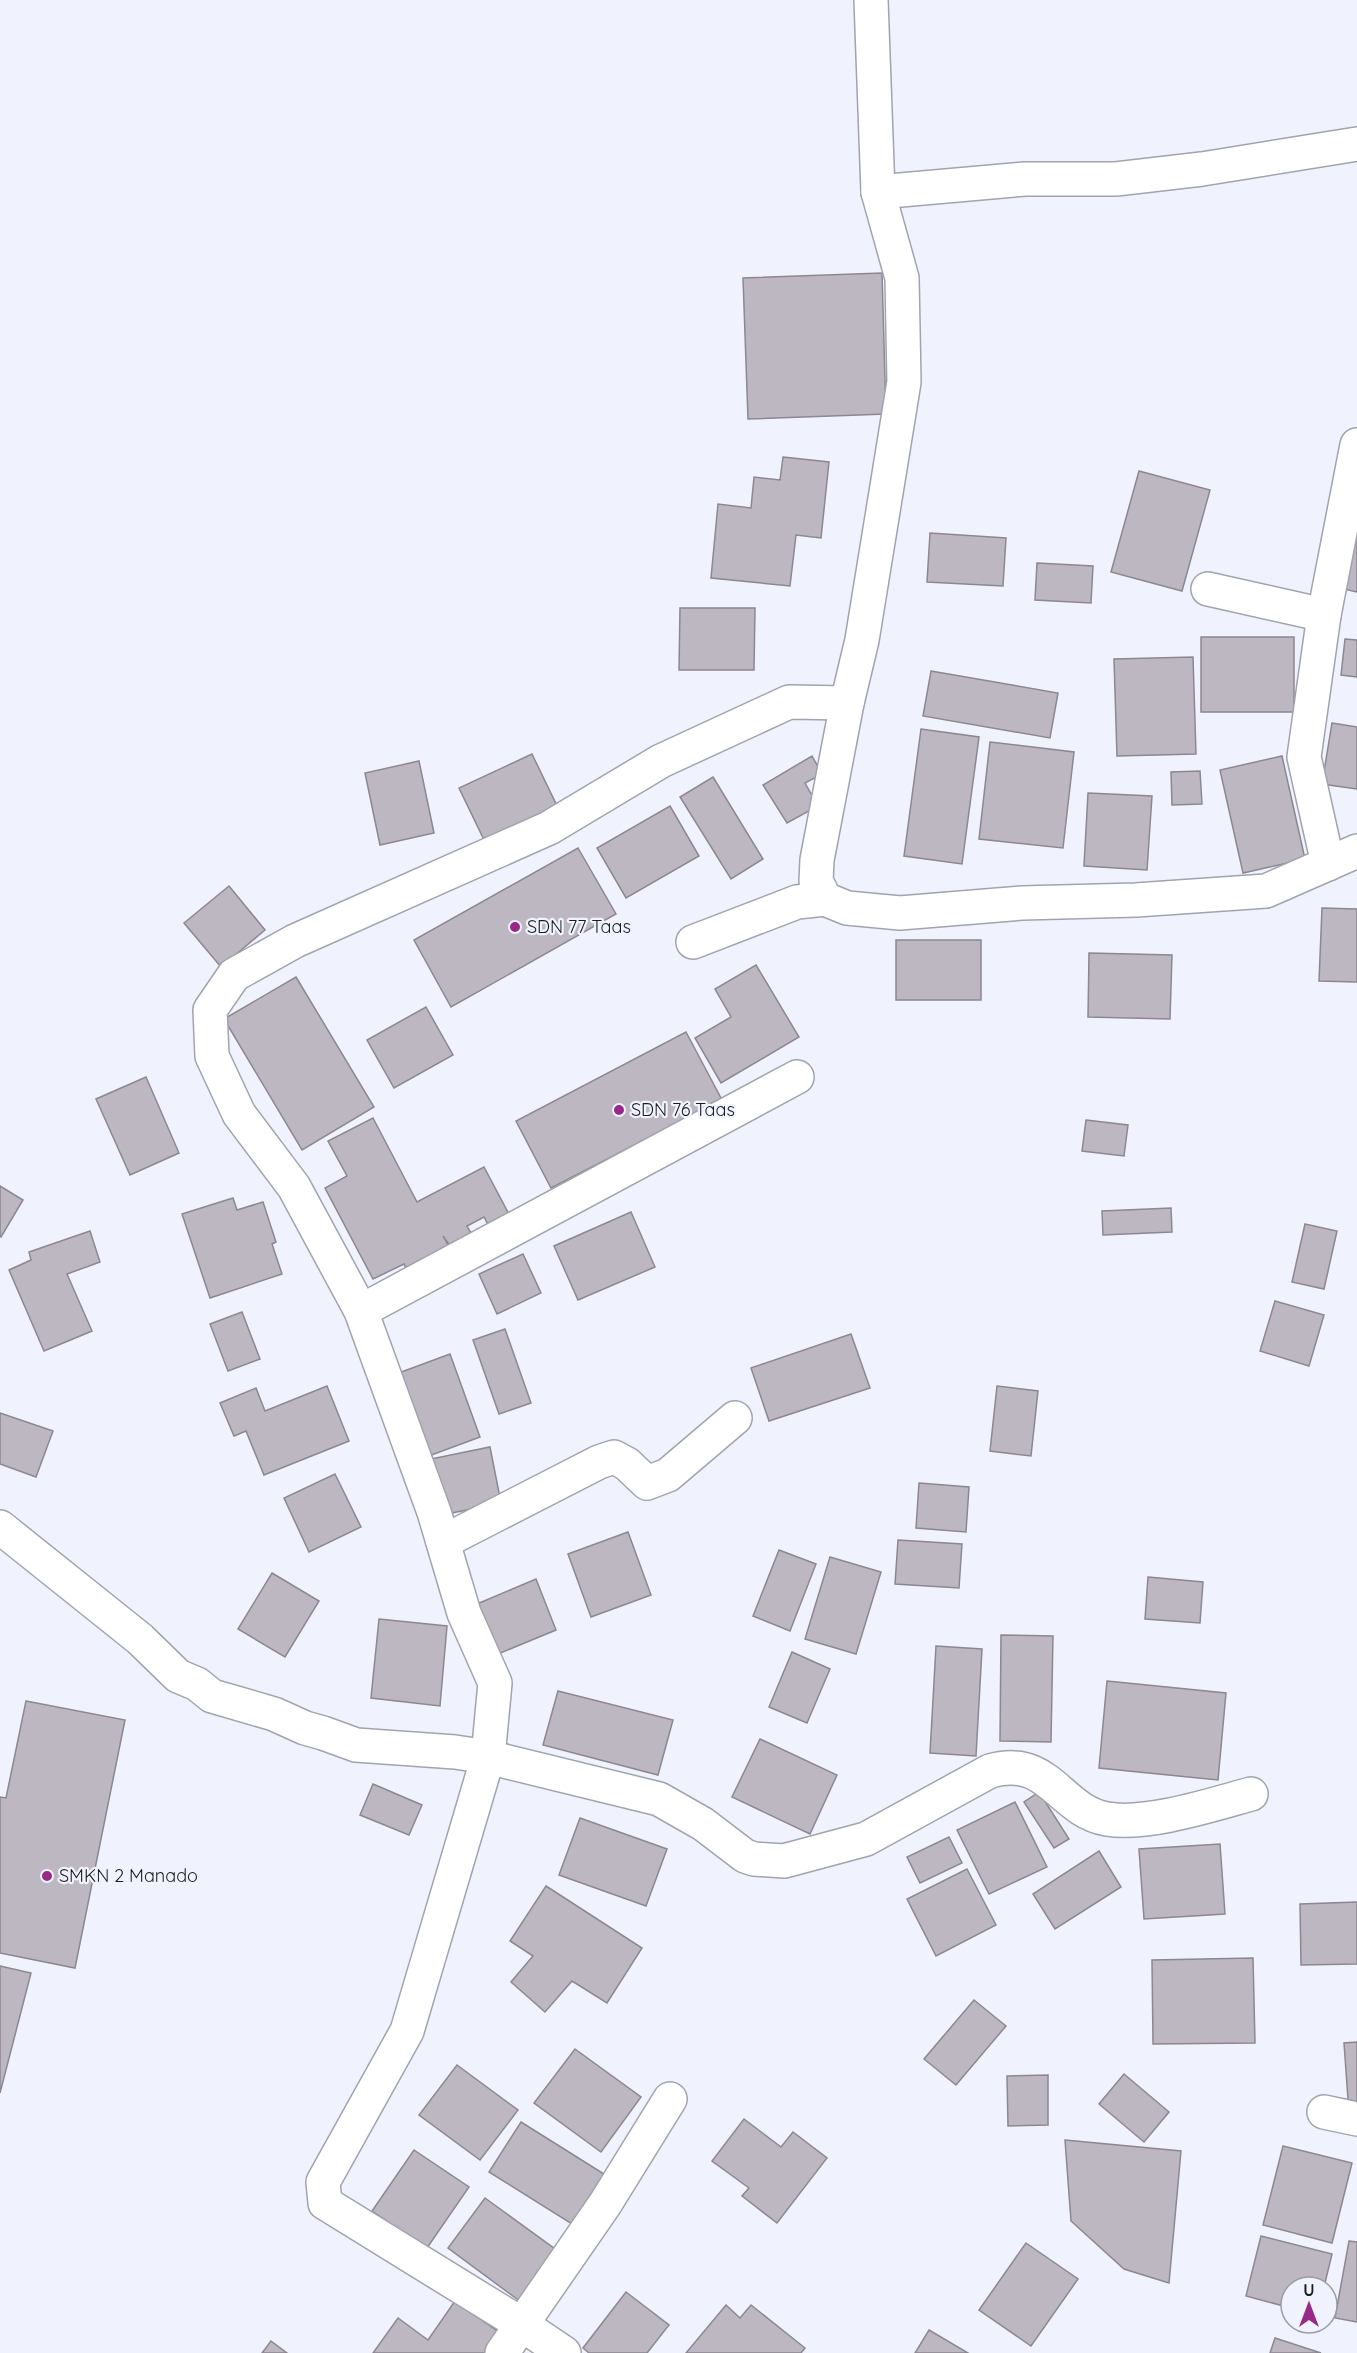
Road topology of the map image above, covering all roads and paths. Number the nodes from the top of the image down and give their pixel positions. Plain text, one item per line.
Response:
1 (871, 0) edge
2 (1357, 144) edge
3 (878, 192) junction
4 (1357, 445) edge
5 (1208, 589) dead end
6 (1324, 615) junction
7 (847, 703) junction
8 (1357, 851) edge
9 (1328, 864) junction
10 (825, 899) junction
11 (693, 942) dead end
12 (797, 1077) dead end
13 (361, 1311) junction
14 (735, 1418) dead end
15 (0, 1527) edge
16 (443, 1542) junction
17 (488, 1757) junction
18 (1251, 1794) dead end
19 (670, 2099) dead end
20 (1324, 2112) dead end
21 (1357, 2119) edge
22 (521, 2324) junction
23 (502, 2353) edge
24 (564, 2353) edge

1 - 3 street
2 - 3 street
3 - 7 street
4 - 6 street
5 - 6 street
6 - 9 street
7 - 10 street
7 - 13 street
8 - 9 street
9 - 10 street
10 - 11 street
12 - 13 street
13 - 16 street
14 - 16 street
15 - 17 street
16 - 17 street
17 - 18 street
17 - 22 street
19 - 22 street
20 - 21 street
22 - 23 street
22 - 24 street

